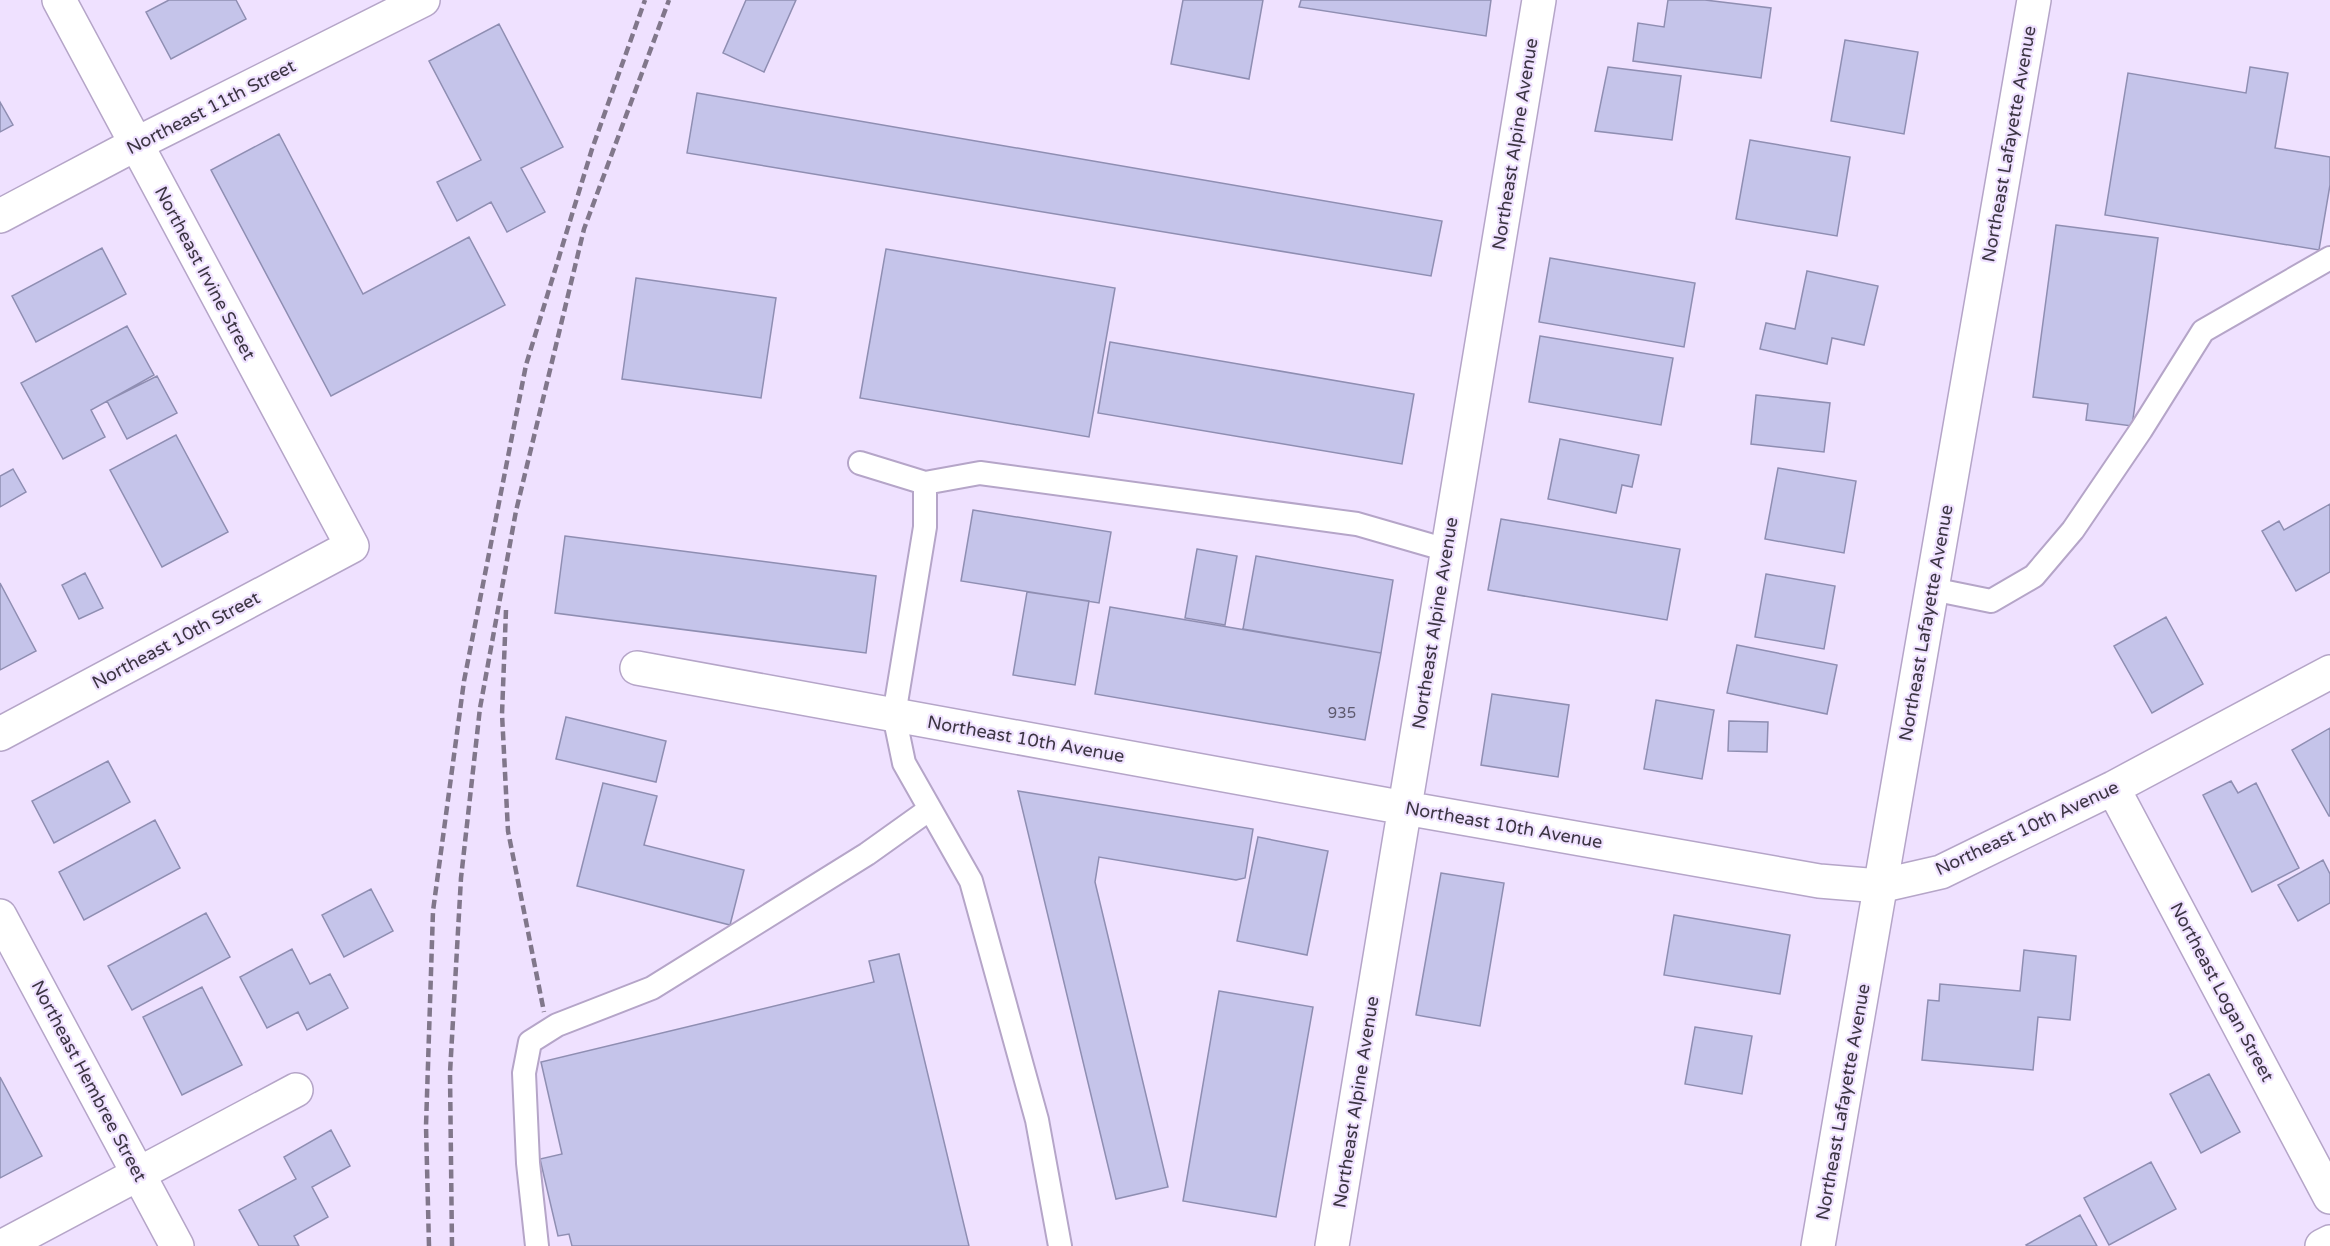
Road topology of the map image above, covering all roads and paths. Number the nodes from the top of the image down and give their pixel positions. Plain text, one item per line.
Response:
1 (59, 0) edge
2 (423, 0) edge
3 (1539, 0) edge
4 (2034, 0) edge
5 (135, 144) junction
6 (0, 216) edge
7 (2330, 258) edge
8 (860, 463) dead end
9 (925, 483) junction
10 (352, 546) joint
11 (1448, 550) junction
12 (1932, 589) junction
13 (637, 668) dead end
14 (2330, 672) edge
15 (894, 715) junction
16 (0, 734) edge
17 (2113, 788) junction
18 (1405, 808) junction
19 (930, 809) junction
20 (1880, 886) junction
21 (0, 916) edge
22 (296, 1090) dead end
23 (139, 1174) junction
24 (2330, 1197) edge
25 (2330, 1242) edge
26 (1341, 1244) edge
27 (3, 1246) edge
28 (177, 1246) edge
29 (537, 1246) edge
30 (1060, 1246) edge
31 (1818, 1246) edge
32 (2322, 1246) edge

1 - 5 street, Northeast Irvine Street
2 - 5 street, Northeast 11th Street
3 - 11 street, Northeast Alpine Avenue
4 - 12 street, Northeast Lafayette Avenue
5 - 6 street, Northeast 11th Street
5 - 10 street, Northeast Irvine Street
7 - 12 lane
8 - 9 lane
9 - 11 lane
9 - 15 lane
10 - 16 street, Northeast 10th Street
11 - 18 street, Northeast Alpine Avenue
12 - 20 street, Northeast Lafayette Avenue
13 - 15 street, Northeast 10th Avenue
14 - 17 street, Northeast 10th Avenue
15 - 18 street, Northeast 10th Avenue
15 - 19 lane
17 - 20 street, Northeast 10th Avenue
17 - 24 street, Northeast Logan Street
18 - 20 street, Northeast 10th Avenue
18 - 26 street, Northeast Alpine Avenue
19 - 29 lane
19 - 30 lane
20 - 31 street, Northeast Lafayette Avenue
21 - 23 street, Northeast Hembree Street
22 - 23 street
23 - 27 street
23 - 28 street, Northeast Hembree Street
25 - 32 street

